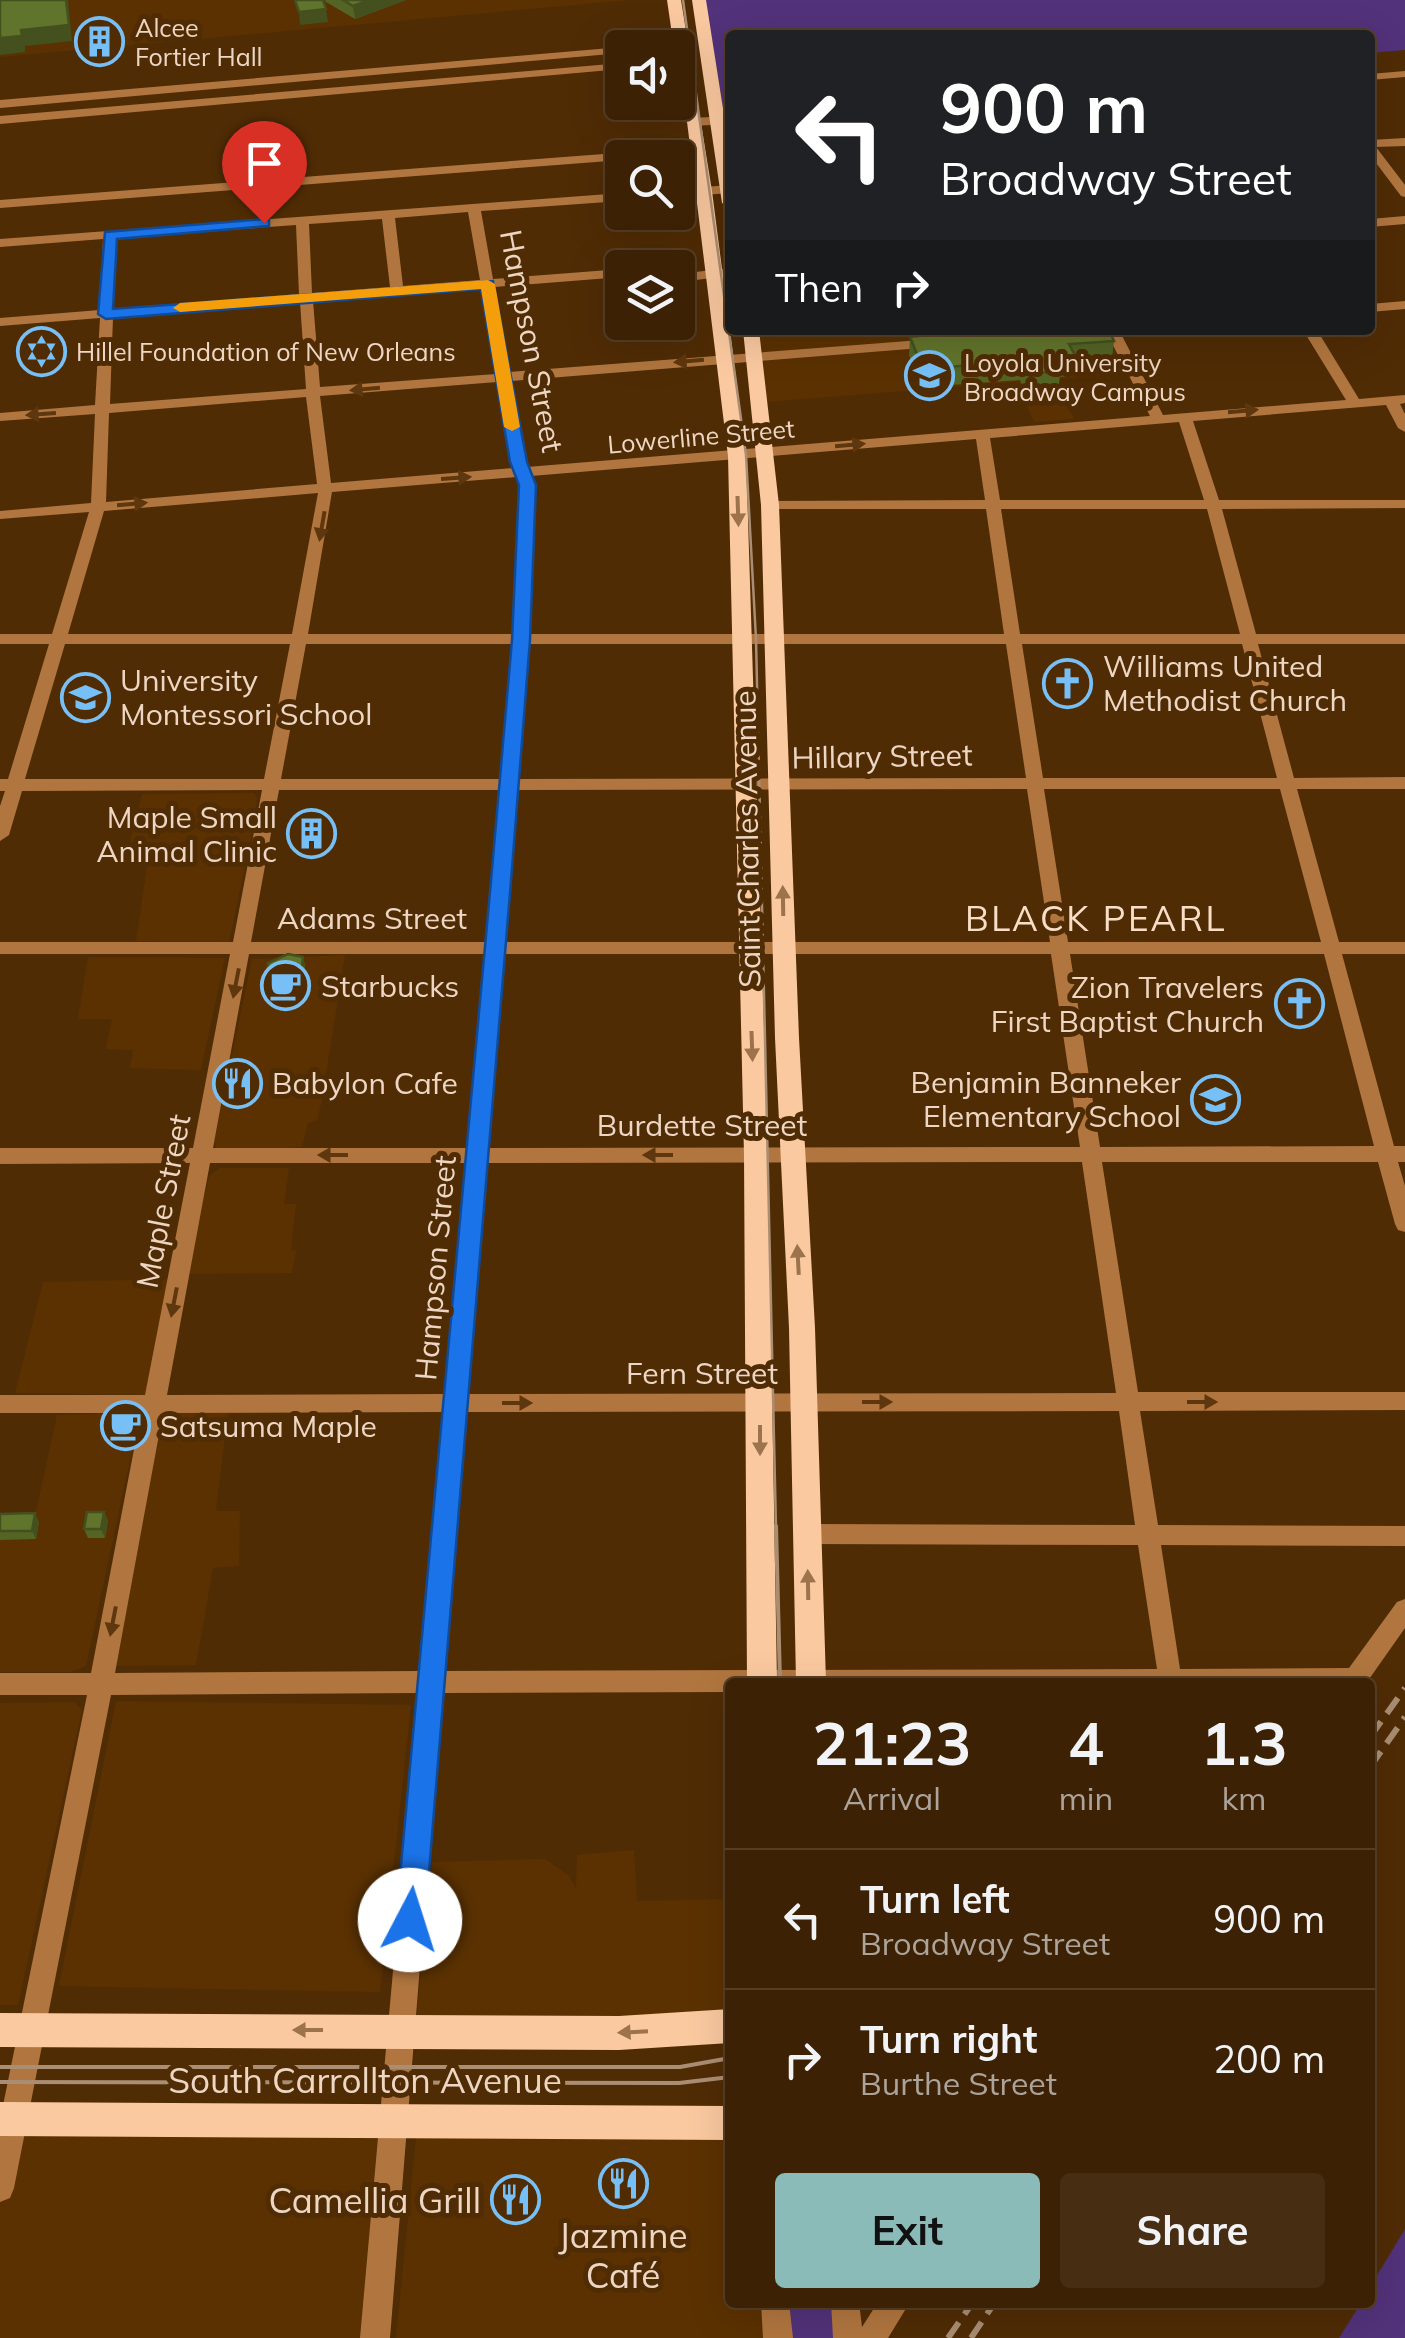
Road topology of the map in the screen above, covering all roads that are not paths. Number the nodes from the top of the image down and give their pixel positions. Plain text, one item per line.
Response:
1 (674, 0) edge
2 (699, 0) edge
3 (677, 30) edge
4 (605, 51) edge
5 (605, 67) edge
6 (1405, 74) edge
7 (1375, 77) edge
8 (296, 78) junction
9 (299, 94) junction
10 (0, 104) edge
11 (0, 120) edge
12 (725, 120) edge
13 (692, 122) joint
14 (1405, 142) edge
15 (1375, 145) edge
16 (696, 151) junction
17 (1375, 153) edge
18 (704, 191) junction
19 (695, 192) edge
20 (1405, 193) edge
21 (725, 194) edge
22 (605, 198) edge
23 (0, 204) edge
24 (474, 208) junction
25 (388, 214) junction
26 (302, 220) junction
27 (1405, 220) edge
28 (1375, 223) edge
29 (110, 235) junction
30 (0, 243) edge
31 (695, 269) edge
32 (722, 270) edge
33 (605, 275) edge
34 (695, 275) edge
35 (605, 283) edge
36 (488, 288) junction
37 (398, 291) junction
38 (305, 303) junction
39 (1405, 306) edge
40 (1375, 308) edge
41 (105, 318) junction
42 (0, 322) edge
43 (0, 330) edge
44 (752, 335) edge
45 (1115, 335) edge
46 (1313, 335) edge
47 (941, 342) edge
48 (754, 356) junction
49 (724, 358) junction
50 (503, 376) junction
51 (312, 393) junction
52 (1398, 399) edge
53 (1354, 402) junction
54 (102, 409) junction
55 (1184, 416) junction
56 (0, 417) edge
57 (1158, 418) junction
58 (1405, 428) edge
59 (982, 433) junction
60 (767, 453) junction
61 (736, 456) junction
62 (524, 473) junction
63 (325, 488) junction
64 (991, 504) junction
65 (1214, 504) junction
66 (1405, 504) edge
67 (770, 505) junction
68 (98, 506) junction
69 (0, 515) edge
70 (61, 638) junction
71 (0, 639) edge
72 (742, 639) junction
73 (1012, 639) junction
74 (1249, 639) junction
75 (1405, 639) edge
76 (302, 640) junction
77 (521, 640) junction
78 (775, 640) junction
79 (1034, 782) junction
80 (1288, 782) junction
81 (1405, 783) edge
82 (274, 784) junction
83 (509, 784) junction
84 (744, 784) junction
85 (780, 784) junction
86 (8, 785) edge
87 (0, 836) edge
88 (496, 945) junction
89 (242, 946) junction
90 (784, 947) junction
91 (0, 948) edge
92 (749, 948) junction
93 (1060, 948) junction
94 (1332, 948) junction
95 (1405, 948) edge
96 (1091, 1154) junction
97 (1396, 1154) edge
98 (478, 1155) junction
99 (756, 1155) junction
100 (793, 1155) junction
101 (0, 1156) edge
102 (202, 1156) junction
103 (1405, 1224) edge
104 (1405, 1401) edge
105 (760, 1402) junction
106 (804, 1402) junction
107 (1128, 1402) junction
108 (456, 1403) junction
109 (0, 1404) edge
110 (155, 1404) junction
111 (807, 1534) junction
112 (1148, 1535) junction
113 (1405, 1536) edge
114 (1405, 1609) edge
115 (762, 1678) edge
116 (811, 1678) edge
117 (1170, 1678) edge
118 (1356, 1678) edge
119 (432, 1680) junction
120 (725, 1681) edge
121 (101, 1682) junction
122 (0, 1684) edge
123 (725, 2026) edge
124 (16, 2030) edge
125 (400, 2030) junction
126 (8, 2119) edge
127 (392, 2119) junction
128 (725, 2123) edge
129 (0, 2188) edge
130 (776, 2308) edge
131 (846, 2308) edge
132 (892, 2308) edge
133 (376, 2338) edge
134 (778, 2338) edge
135 (848, 2338) edge
136 (870, 2338) edge

1 - 3 main road, Saint Charles Avenue
2 - 12 main road
4 - 8 street
5 - 9 street
6 - 7 street
8 - 9 street
8 - 10 street
9 - 11 street
12 - 13 street
13 - 16 main road, Saint Charles Avenue
14 - 15 street
16 - 18 main road, Saint Charles Avenue
16 - 23 street
17 - 20 street
18 - 19 street
18 - 21 street
18 - 32 main road, Saint Charles Avenue
22 - 24 street
24 - 25 street
24 - 36 street, Hampson Street
25 - 26 street
25 - 37 street
26 - 29 street
26 - 38 street, Maple Street
27 - 28 street
29 - 30 street
29 - 41 street
31 - 32 street
32 - 34 street
32 - 49 main road, Saint Charles Avenue
33 - 36 street
35 - 36 street
36 - 37 street
36 - 38 street
36 - 50 street, Hampson Street
37 - 38 street
38 - 41 street
38 - 51 street, Maple Street
39 - 40 street
41 - 42 street
41 - 43 street
41 - 54 street
44 - 48 main road, Saint Charles Avenue
45 - 57 street
46 - 53 street
47 - 48 street
48 - 49 street
48 - 60 main road, Saint Charles Avenue
49 -> 50 street
49 - 61 main road, Saint Charles Avenue
50 -> 51 street
50 - 62 street, Hampson Street
51 - 54 street
51 - 63 street, Maple Street
52 - 53 street, Lowerline Street
52 - 58 street
55 -> 53 street, Lowerline Street
54 -> 56 street
54 - 68 street
55 - 57 street, Lowerline Street
55 - 65 street
57 - 59 street, Lowerline Street
60 -> 59 street, Lowerline Street
59 - 64 street
60 - 61 street, Lowerline Street
60 - 67 main road, Saint Charles Avenue
61 - 62 street, Lowerline Street
61 -> 72 main road, Saint Charles Avenue
63 -> 62 street, Lowerline Street
62 - 77 street, Hampson Street
68 -> 63 street, Lowerline Street
63 -> 76 street, Maple Street
64 - 65 street
64 - 67 street
64 - 73 street
65 - 66 street
65 - 74 street
67 - 78 main road, Saint Charles Avenue
68 - 69 street, Lowerline Street
68 - 70 street
70 - 71 street
70 - 76 street
70 - 86 street
72 - 77 street
72 - 78 street
72 - 84 main road, Saint Charles Avenue
73 - 74 street
73 - 78 street
73 - 79 street
74 - 75 street
74 - 80 street
76 - 77 street
76 - 82 street, Maple Street
77 - 83 street, Hampson Street
78 - 85 main road, Saint Charles Avenue
79 - 80 street, Hillary Street
79 - 85 street, Hillary Street
79 - 93 street
80 - 81 street, Hillary Street
80 - 94 street
82 - 83 street, Hillary Street
82 - 86 street, Hillary Street
82 - 89 street, Maple Street
83 - 84 street, Hillary Street
83 - 88 street, Hampson Street
84 - 85 street, Hillary Street
84 - 92 main road, Saint Charles Avenue
90 -> 85 main road, Saint Charles Avenue
86 - 87 street
88 - 89 street, Adams Street
88 - 92 street, Adams Street
88 - 98 street, Hampson Street
89 - 91 street, Adams Street
89 -> 102 street, Maple Street
90 - 92 street, Adams Street
90 - 93 street, Adams Street
90 - 100 main road, Saint Charles Avenue
92 -> 99 main road, Saint Charles Avenue
93 - 94 street, Adams Street
93 - 96 street
94 - 95 street, Adams Street
94 - 97 street
96 - 97 street, Burdette Street
96 - 100 street, Burdette Street
96 - 107 street
97 - 103 street
99 -> 98 street, Burdette Street
98 -> 102 street, Burdette Street
98 - 108 street, Hampson Street
99 - 100 street, Burdette Street
99 - 105 main road, Saint Charles Avenue
106 -> 100 main road, Saint Charles Avenue
101 - 102 street, Burdette Street
102 -> 110 street, Maple Street
107 -> 104 street, Fern Street
105 - 106 street, Fern Street
108 -> 105 street, Fern Street
105 -> 115 main road, Saint Charles Avenue
106 -> 107 street, Fern Street
106 - 111 main road, Saint Charles Avenue
107 - 112 street
108 - 110 street, Fern Street
108 - 119 street, Hampson Street
109 - 110 street, Fern Street
110 -> 121 street, Maple Street
111 - 112 street
116 -> 111 main road, Saint Charles Avenue
112 - 113 street
112 - 117 street
114 - 118 street
119 - 120 street
119 - 121 street
119 - 125 street, Hampson Street
121 - 122 street
121 - 124 street, Maple Street
123 -> 125 main road, South Carrollton Avenue
125 -> 124 main road, South Carrollton Avenue
124 - 126 street, Maple Street
125 - 127 street, Hampson Street
126 - 127 main road, South Carrollton Avenue
126 - 129 street, Maple Street
127 - 128 main road, South Carrollton Avenue
127 - 133 street, Hampson Street
130 - 134 street
131 - 135 street
132 - 136 street

